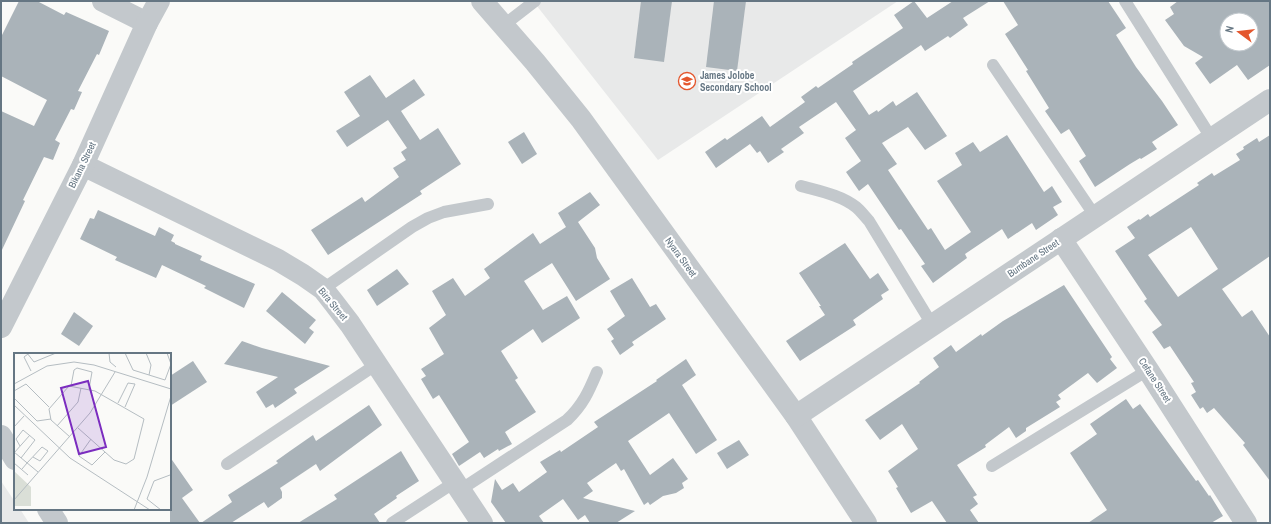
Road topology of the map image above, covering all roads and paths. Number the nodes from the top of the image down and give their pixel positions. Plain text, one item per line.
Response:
1 (103, 1) edge
2 (159, 1) edge
3 (482, 1) edge
4 (535, 1) edge
5 (1125, 1) edge
6 (147, 23) junction
7 (504, 25) junction
8 (993, 65) dead end
9 (1270, 100) edge
10 (1212, 139) junction
11 (83, 165) junction
12 (801, 186) dead end
13 (488, 204) dead end
14 (1095, 216) junction
15 (1061, 239) junction
16 (323, 289) junction
17 (933, 326) junction
18 (1, 327) edge
19 (377, 364) junction
20 (1148, 370) junction
21 (597, 372) dead end
22 (796, 416) junction
23 (1, 436) edge
24 (14, 457) edge
25 (227, 464) dead end
26 (992, 466) dead end
27 (457, 486) junction
28 (49, 510) edge
29 (58, 523) edge
30 (392, 523) edge
31 (482, 523) edge
32 (866, 523) edge
33 (1246, 523) edge

1 - 6 street
2 - 6 street, Bikana Street
3 - 7 street, Nyara Street
4 - 7 lane
5 - 10 lane
6 - 11 street, Bikana Street
7 - 22 street, Nyara Street
8 - 14 lane
9 - 10 street, Bumbane Street
10 - 14 street, Bumbane Street
11 - 16 street, Bira Street
11 - 18 street, Bikana Street
12 - 17 lane
13 - 16 lane
14 - 15 street, Bumbane Street
15 - 17 street, Bumbane Street
15 - 20 street, Cefane Street
16 - 19 street, Bira Street
17 - 22 street, Bumbane Street
19 - 25 lane
19 - 27 street, Bira Street
20 - 26 lane
20 - 33 street, Cefane Street
21 - 27 lane
22 - 32 street, Nyara Street
23 - 24 street
27 - 30 lane
27 - 31 street, Bira Street
28 - 29 street

